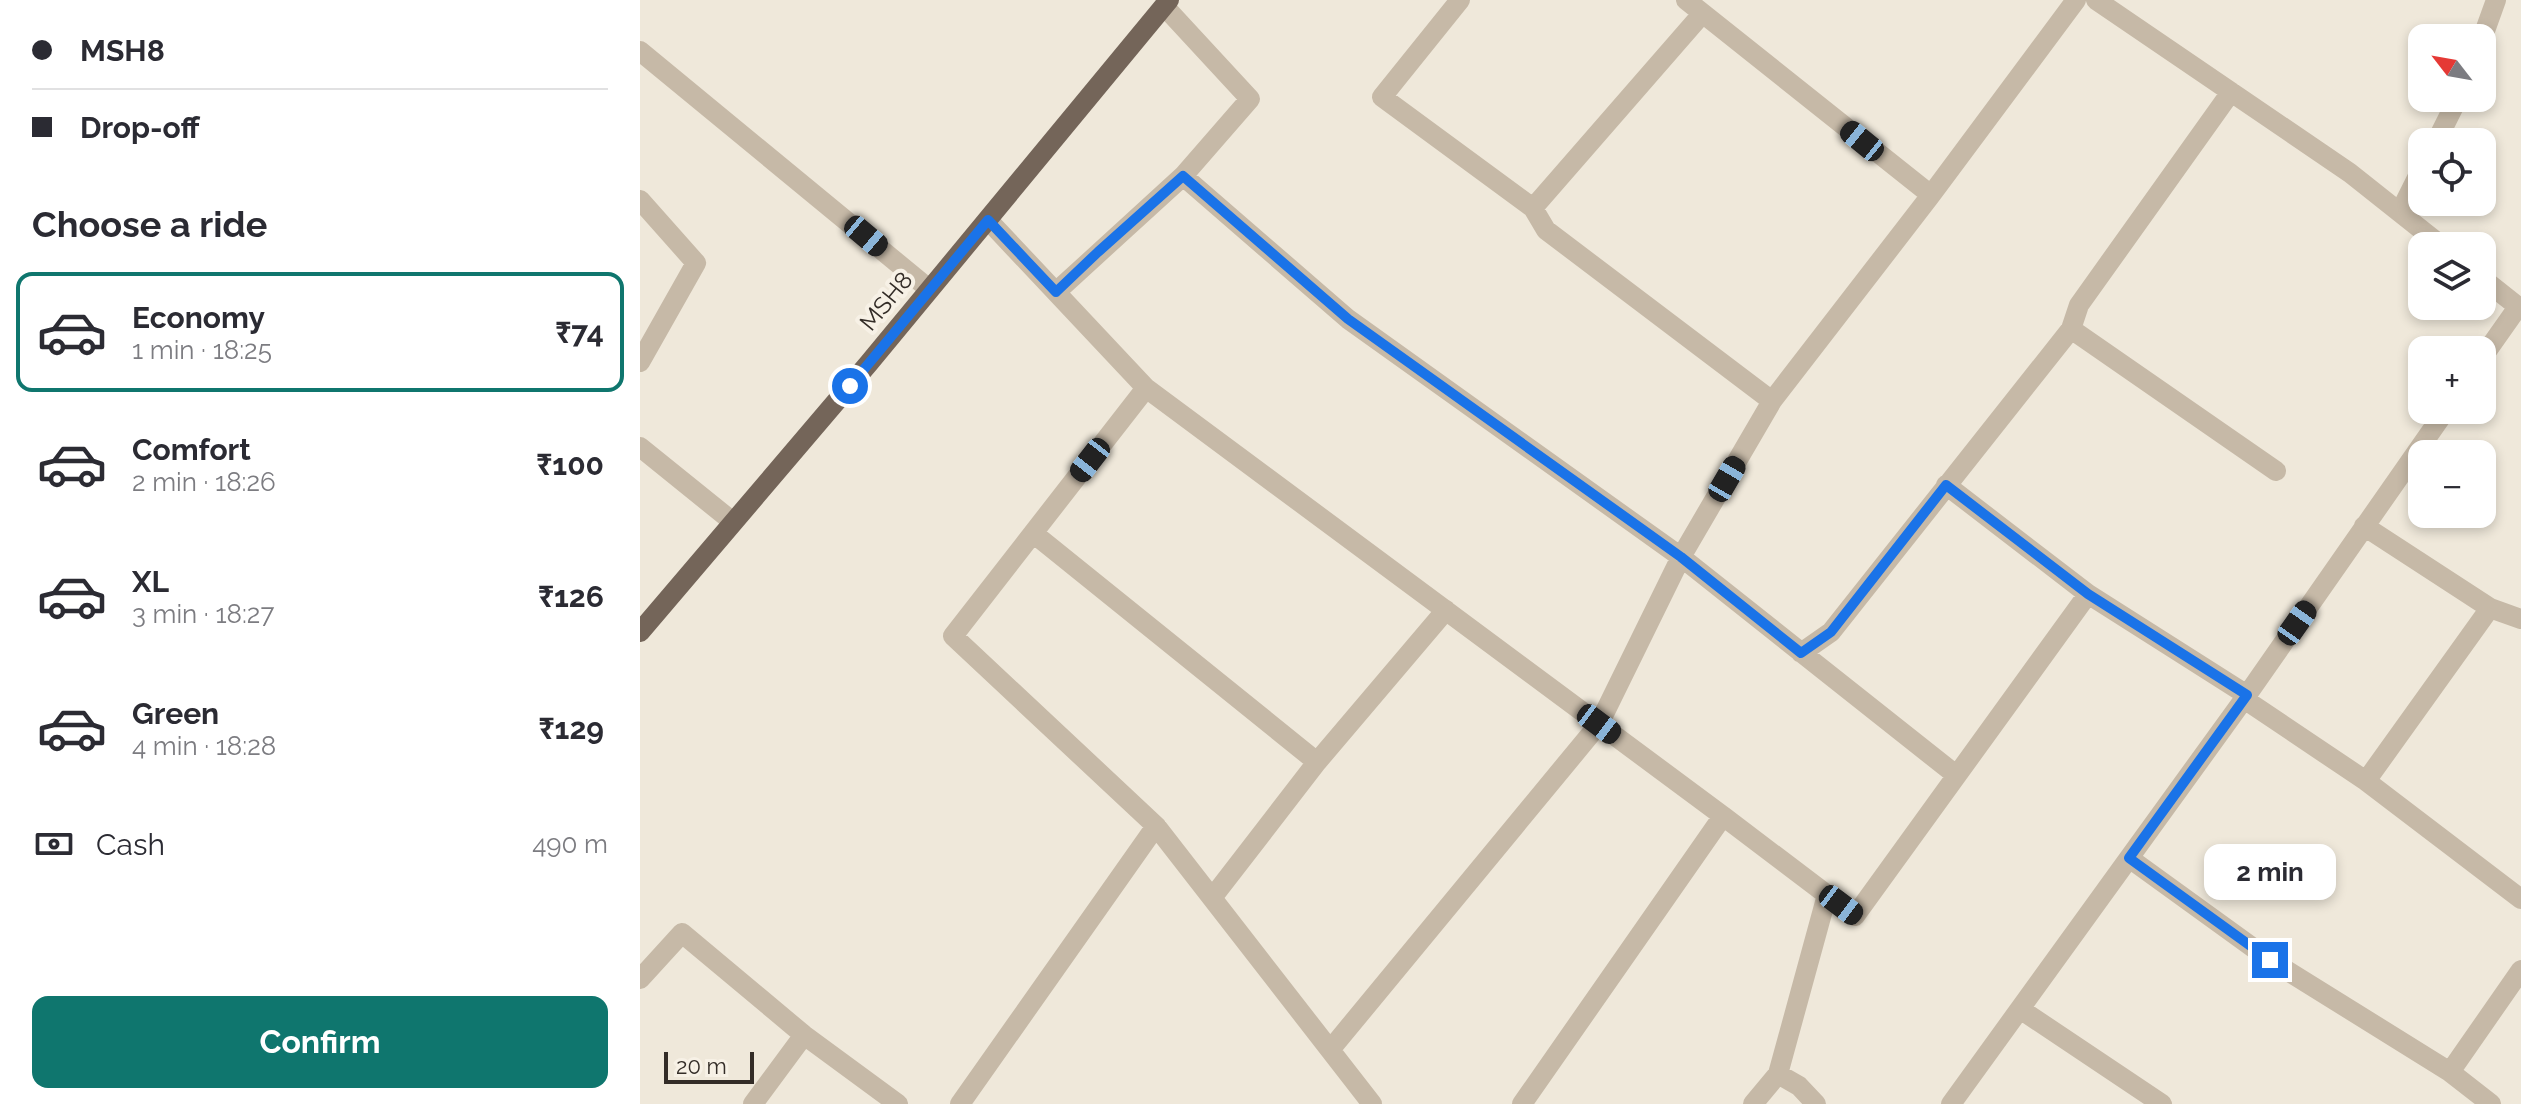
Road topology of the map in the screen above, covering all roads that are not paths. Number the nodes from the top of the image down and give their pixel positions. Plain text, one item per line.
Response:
1 (1460, 0) edge
2 (1686, 0) edge
3 (2076, 0) edge
4 (2096, 0) edge
5 (2496, 0) edge
6 (1166, 3) edge
7 (1702, 14) junction
8 (2487, 24) edge
9 (640, 51) edge
10 (2231, 92) junction
11 (1183, 176) junction
12 (1931, 195) junction
13 (2408, 196) edge
14 (640, 200) edge
15 (1533, 208) junction
16 (2400, 212) junction
17 (988, 220) junction
18 (2425, 232) edge
19 (929, 289) junction
20 (2496, 289) edge
21 (1056, 292) junction
22 (2519, 308) edge
23 (2071, 329) junction
24 (2496, 339) edge
25 (640, 362) edge
26 (1146, 388) junction
27 (1772, 401) junction
28 (2436, 424) edge
29 (640, 447) edge
30 (2276, 471) dead end
31 (1946, 485) junction
32 (733, 522) junction
33 (2364, 526) junction
34 (1033, 533) junction
35 (1681, 557) junction
36 (2088, 594) junction
37 (2490, 608) junction
38 (1446, 610) junction
39 (2521, 619) edge
40 (640, 632) edge
41 (1801, 653) junction
42 (2245, 697) junction
43 (1599, 724) junction
44 (1317, 762) junction
45 (1956, 775) junction
46 (2366, 781) junction
47 (1723, 816) junction
48 (1156, 826) junction
49 (2129, 858) junction
50 (1827, 895) junction
51 (1212, 898) junction
52 (2521, 899) edge
53 (2521, 970) edge
54 (640, 979) edge
55 (2020, 1009) junction
56 (804, 1035) junction
57 (1330, 1050) junction
58 (2450, 1072) junction
59 (1778, 1074) junction
60 (2152, 1101) edge
61 (753, 1104) edge
62 (898, 1104) edge
63 (960, 1104) edge
64 (1372, 1104) edge
65 (1522, 1104) edge
66 (1753, 1104) edge
67 (1816, 1104) edge
68 (1951, 1104) edge
69 (2491, 1104) edge

1 - 15 street
2 - 7 street
3 - 12 street
4 - 10 street
5 - 8 street
6 - 11 street
6 - 17 main road, MSH8 / MSH8
7 - 12 street
7 - 15 street
9 - 19 street
10 - 16 street
10 - 23 street
11 - 21 street
11 - 35 street
12 - 27 street
13 - 16 street
14 - 25 street
15 - 27 street
16 - 18 street
17 - 19 main road, MSH8 / MSH8
17 - 21 street
19 - 32 main road, MSH8 / MSH8
20 - 22 street
21 - 26 street
22 - 24 street
23 - 30 street
23 - 31 street
26 - 34 street
26 - 38 street
27 - 35 street
28 - 33 street
29 - 32 street
31 - 36 street
31 - 41 street
32 - 40 main road, MSH8 / MSH8
33 - 37 street
33 - 42 street
34 - 44 street
34 - 48 street
35 - 41 street
35 - 43 street
36 - 42 street
36 - 45 street
37 - 39 street
37 - 46 street
38 - 43 street
38 - 44 street
41 - 45 street
42 - 46 street
42 - 49 street
43 - 47 street
43 - 57 street
44 - 51 street
45 - 50 street
46 - 52 street
47 - 50 street
47 - 65 street
48 - 51 street
48 - 63 street
49 - 55 street
49 - 58 street
50 - 59 street
51 - 57 street
53 - 58 street
54 - 56 street
55 - 60 street
55 - 68 street
56 - 61 street
56 - 62 street
57 - 64 street
58 - 69 street
59 - 66 street
59 - 67 street

